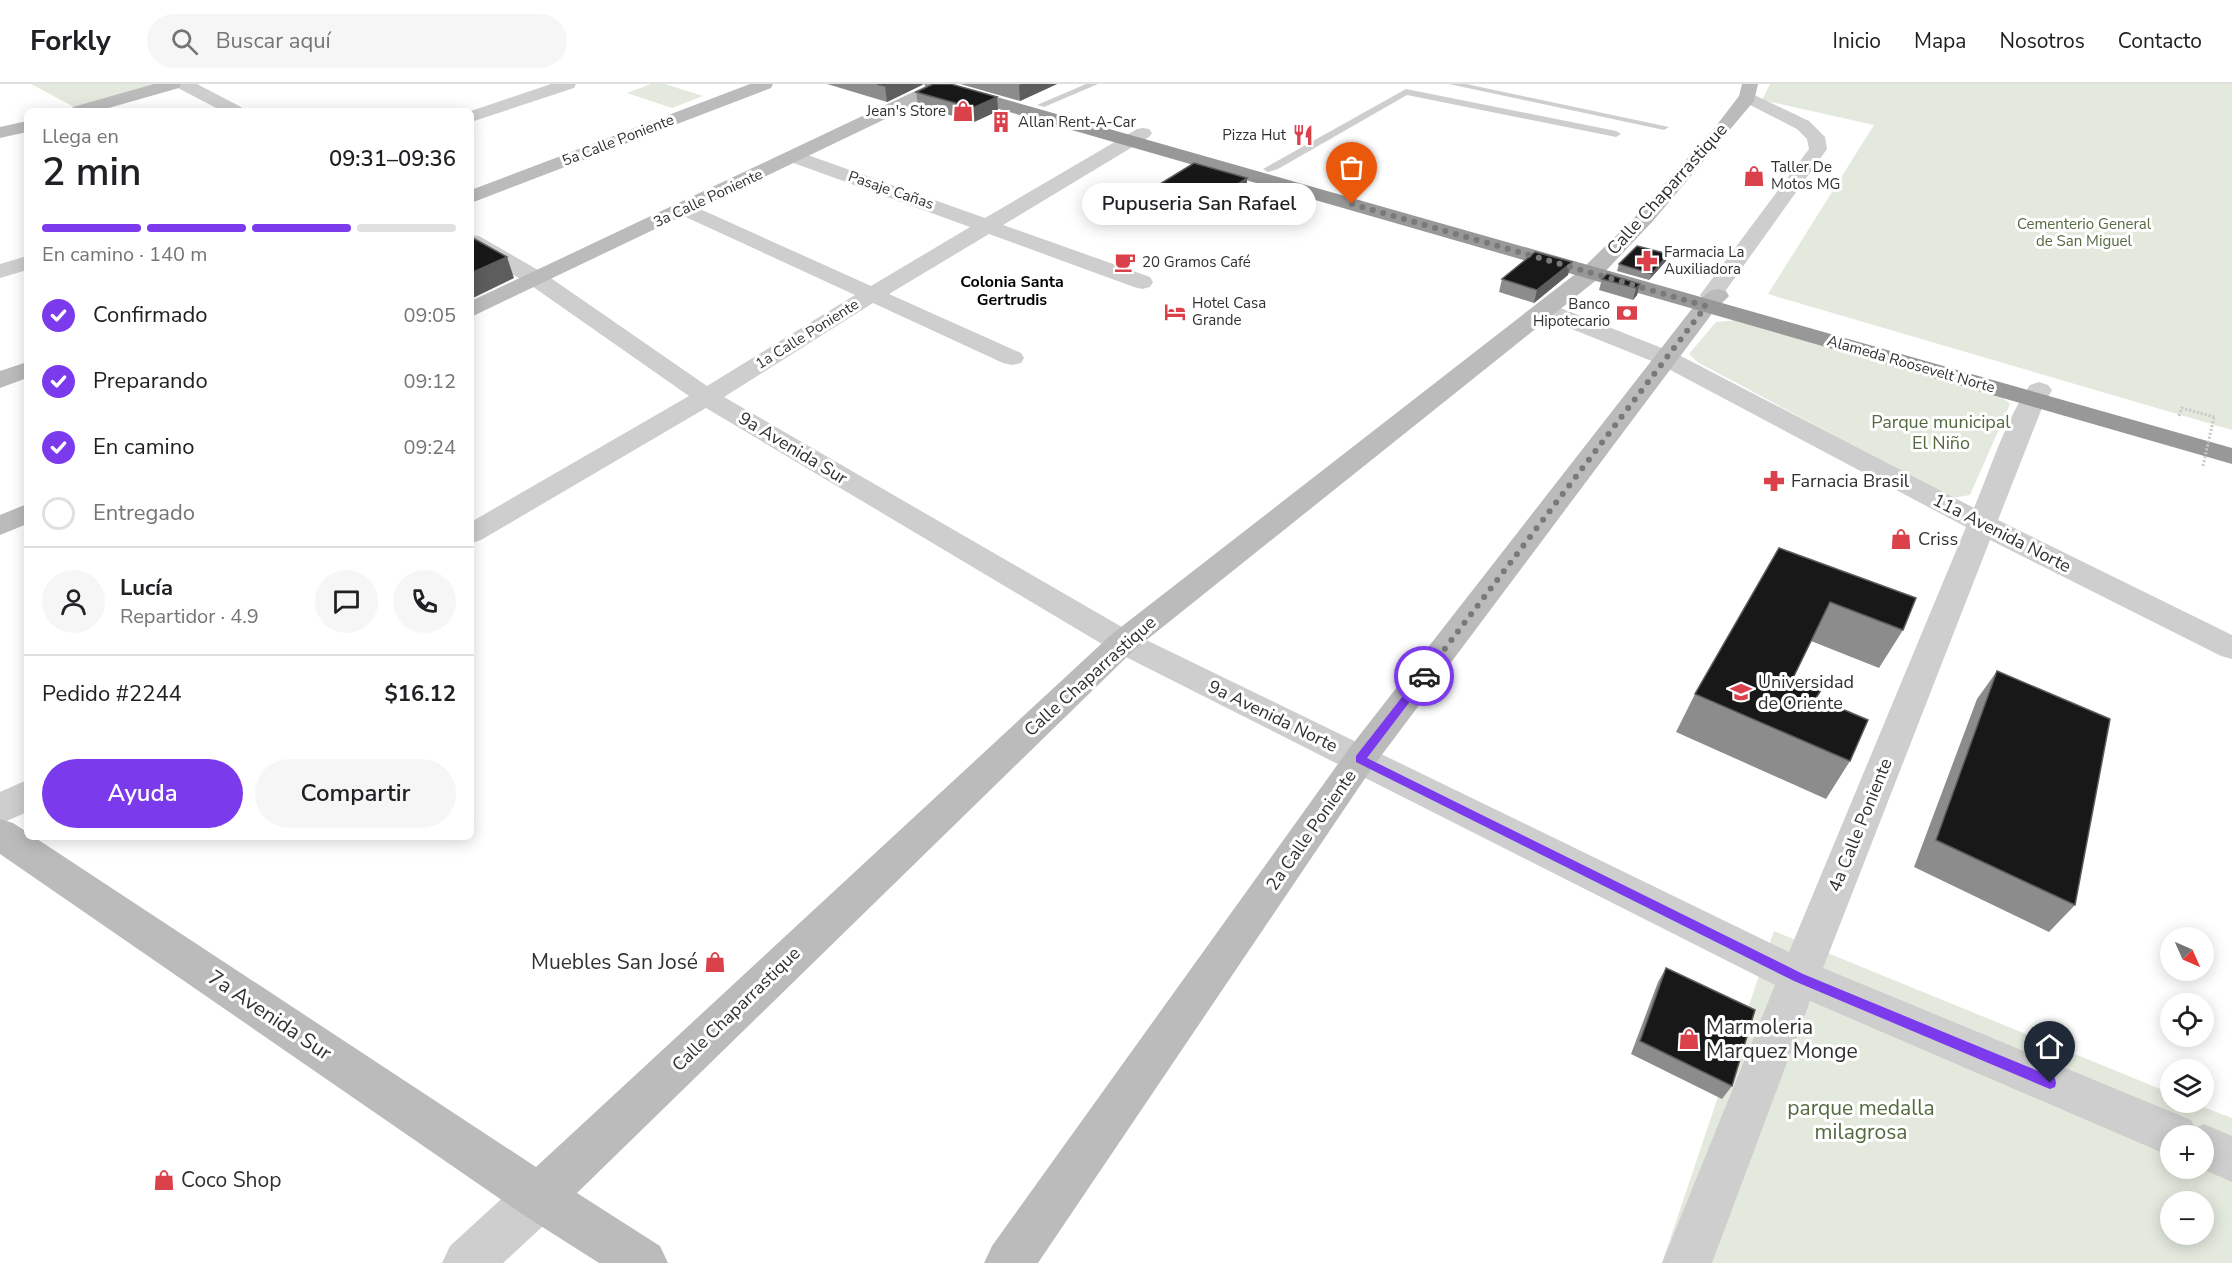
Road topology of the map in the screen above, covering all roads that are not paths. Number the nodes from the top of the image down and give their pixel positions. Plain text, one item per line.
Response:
1 (173, 84) edge
2 (184, 84) edge
3 (568, 84) edge
4 (765, 84) edge
5 (965, 84) edge
6 (1094, 84) edge
7 (1453, 84) edge
8 (938, 85) edge
9 (1390, 87) dead end
10 (1749, 90) edge
11 (1406, 92) junction
12 (1041, 105) junction
13 (89, 108) edge
14 (229, 108) edge
15 (1592, 113) junction
16 (474, 116) edge
17 (24, 127) edge
18 (1577, 127) junction
19 (1664, 127) dead end
20 (0, 134) edge
21 (1616, 134) dead end
22 (1137, 137) junction
23 (795, 157) junction
24 (1268, 169) junction
25 (474, 196) edge
26 (684, 209) junction
27 (987, 224) junction
28 (474, 243) edge
29 (24, 263) edge
30 (1596, 267) junction
31 (0, 272) edge
32 (537, 279) junction
33 (1142, 282) dead end
34 (871, 295) junction
35 (1712, 299) junction
36 (474, 309) edge
37 (1545, 310) junction
38 (1012, 358) dead end
39 (1668, 359) junction
40 (24, 370) edge
41 (0, 380) edge
42 (2036, 394) junction
43 (706, 397) junction
44 (2232, 445) edge
45 (2232, 456) edge
46 (24, 514) edge
47 (1982, 524) junction
48 (0, 526) edge
49 (474, 532) edge
50 (1123, 642) junction
51 (2232, 648) edge
52 (1360, 759) junction
53 (24, 796) edge
54 (0, 810) edge
55 (0, 834) edge
56 (1799, 977) junction
57 (2160, 1130) edge
58 (2214, 1151) edge
59 (2232, 1159) edge
60 (539, 1197) junction
61 (467, 1263) edge
62 (642, 1263) edge
63 (1009, 1263) edge
64 (1687, 1263) edge

1 - 13 main road
2 - 14 street
3 - 16 street
4 - 25 main road, 5a Calle Poniente
5 - 12 highway
6 - 12 lane
7 - 15 lane
8 - 22 highway
8 - 23 main road, 3a Calle Poniente
9 - 11 lane
10 - 30 main road, Calle Chaparrastique
10 - 35 street, 2a Calle Poniente
11 - 18 lane
11 - 24 lane
12 - 22 highway
15 - 18 lane
15 - 19 lane
17 - 20 main road
18 - 21 lane
22 - 24 highway
22 - 27 street, 1a Calle Poniente
22 - 30 highway
23 - 26 main road, 3a Calle Poniente
23 - 27 street, Pasaje Cañas
24 - 30 highway
26 - 32 main road, 3a Calle Poniente
26 - 34 street
27 - 33 street, Pasaje Cañas
27 - 34 street, 1a Calle Poniente
28 - 32 street, 9a Avenida Sur
29 - 31 street
30 - 35 highway, Alameda Roosevelt Norte
30 - 37 main road, Calle Chaparrastique
32 - 36 main road, 3a Calle Poniente
32 - 43 street, 9a Avenida Sur
34 - 38 street
34 - 43 street, 1a Calle Poniente
35 - 39 main road, 2a Calle Poniente
35 - 42 highway, Alameda Roosevelt Norte
37 - 39 street, 11a Avenida Norte
37 - 50 main road, Calle Chaparrastique
39 - 47 street, 11a Avenida Norte
39 - 52 main road, 2a Calle Poniente
40 - 41 main road
42 - 44 highway, Alameda Roosevelt Norte
42 - 45 highway, Alameda Roosevelt Norte
42 - 47 street, 4a Calle Poniente
43 - 49 street, 1a Calle Poniente
43 - 50 street, 9a Avenida Sur
46 - 48 main road
47 - 51 street, 11a Avenida Norte
47 - 56 street, 4a Calle Poniente
50 - 52 street, 9a Avenida Norte
50 - 60 main road, Calle Chaparrastique
52 - 56 street, 9a Avenida Norte
52 - 63 main road, 2a Calle Poniente
53 - 54 street
55 - 60 main road, 7a Avenida Sur
56 - 57 street, 9a Avenida Norte
56 - 64 street, 4a Calle Poniente
58 - 59 street
60 - 61 street, Calle Chaparrastique
60 - 62 main road, 7a Avenida Sur

